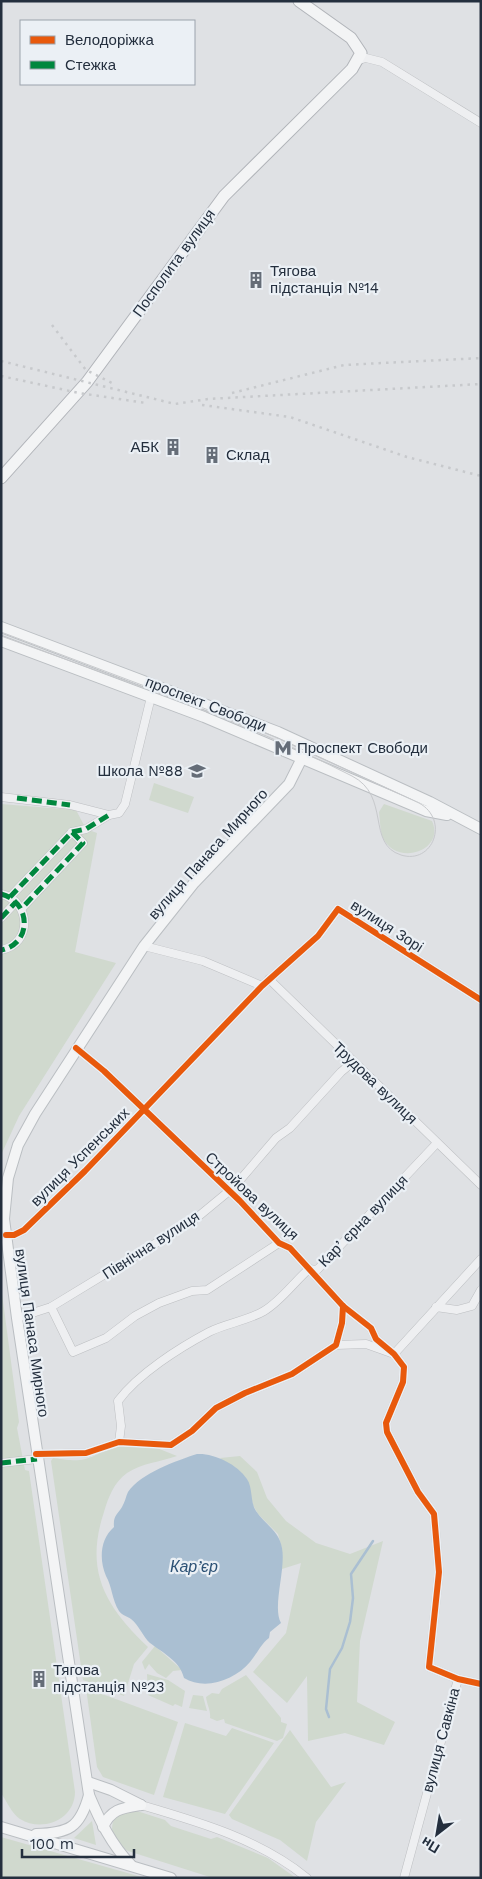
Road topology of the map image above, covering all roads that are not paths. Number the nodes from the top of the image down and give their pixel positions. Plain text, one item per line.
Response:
1 (299, 1) edge
2 (359, 60) junction
3 (481, 123) edge
4 (1, 478) edge
5 (1, 627) edge
6 (1, 641) edge
7 (150, 697) junction
8 (308, 746) junction
9 (303, 759) junction
10 (1, 797) edge
11 (109, 815) junction
12 (460, 818) junction
13 (86, 829) junction
14 (481, 829) edge
15 (72, 832) junction
16 (83, 843) junction
17 (55, 850) junction
18 (66, 861) junction
19 (1, 894) edge
20 (16, 902) junction
21 (1, 918) edge
22 (144, 946) junction
23 (1, 950) edge
24 (270, 979) junction
25 (262, 986) junction
26 (481, 1000) edge
27 (76, 1048) junction
28 (354, 1062) junction
29 (144, 1110) junction
30 (437, 1144) junction
31 (481, 1185) edge
32 (227, 1191) junction
33 (6, 1236) junction
34 (279, 1243) junction
35 (481, 1259) edge
36 (309, 1269) junction
37 (481, 1290) edge
38 (51, 1306) junction
39 (343, 1306) junction
40 (436, 1307) junction
41 (17, 1318) junction
42 (336, 1345) junction
43 (394, 1354) junction
44 (404, 1367) joint
45 (120, 1442) junction
46 (37, 1457) junction
47 (1, 1463) edge
48 (458, 1679) junction
49 (481, 1684) edge
50 (88, 1782) junction
51 (89, 1795) junction
52 (140, 1805) junction
53 (1, 1827) edge
54 (102, 1827) junction
55 (28, 1834) junction
56 (131, 1865) junction
57 (171, 1878) edge
58 (307, 1878) edge
59 (404, 1878) edge

1 - 2 highway
2 - 3 street
2 - 4 highway, Посполита вулиця
5 - 8 main road, проспект Свободи
6 - 7 main road, проспект Свободи
7 - 9 main road, проспект Свободи
7 - 11 street
8 - 9 main road, вулиця Панаса Мирного
8 - 12 main road, проспект Свободи
9 - 12 main road, проспект Свободи
9 - 22 main road, вулиця Панаса Мирного
10 - 11 street
11 - 13 street
12 - 14 main road, проспект Свободи
13 - 15 street
13 - 16 street
15 - 16 street
15 - 17 street
16 - 18 street
17 - 18 street
17 - 20 street
18 - 20 street
19 - 20 street
20 - 21 street
20 - 23 street
22 - 25 street
22 - 27 main road, вулиця Панаса Мирного
24 - 25 street, вулиця Успенських
24 - 26 street, вулиця Зорі
24 - 28 street, Трудова вулиця
25 - 29 street, вулиця Успенських
27 - 29 street, Стройова вулиця
27 - 33 main road, вулиця Панаса Мирного
28 - 30 street, Трудова вулиця
28 - 32 street, Північна вулиця
29 - 32 street, Стройова вулиця
29 - 33 street, вулиця Успенських
30 - 31 street, Трудова вулиця
30 - 36 street, Карʼєрна вулиця
32 - 34 street, Стройова вулиця
32 - 38 street, Північна вулиця
33 - 41 main road, вулиця Панаса Мирного
34 - 36 street, Стройова вулиця
34 - 38 street
35 - 40 street
36 - 39 street, Стройова вулиця
36 - 45 street, Карʼєрна вулиця
37 - 40 street
38 - 41 street, Північна вулиця
39 - 42 street
39 - 43 street, Стройова вулиця
40 - 43 street
41 - 46 main road, вулиця Панаса Мирного
42 - 43 street
42 - 45 street
43 - 44 street, Стройова вулиця
44 - 48 street, вулиця Савкіна
45 - 46 street
46 - 47 street
46 - 50 main road, вулиця Панаса Мирного
48 - 49 street
48 - 59 street, вулиця Савкіна
50 - 51 main road, вулиця Панаса Мирного
50 - 52 main road
51 - 54 main road
51 - 55 main road
52 - 54 main road
52 - 58 street
53 - 55 main road
54 - 56 main road
55 - 56 main road
56 - 57 main road

